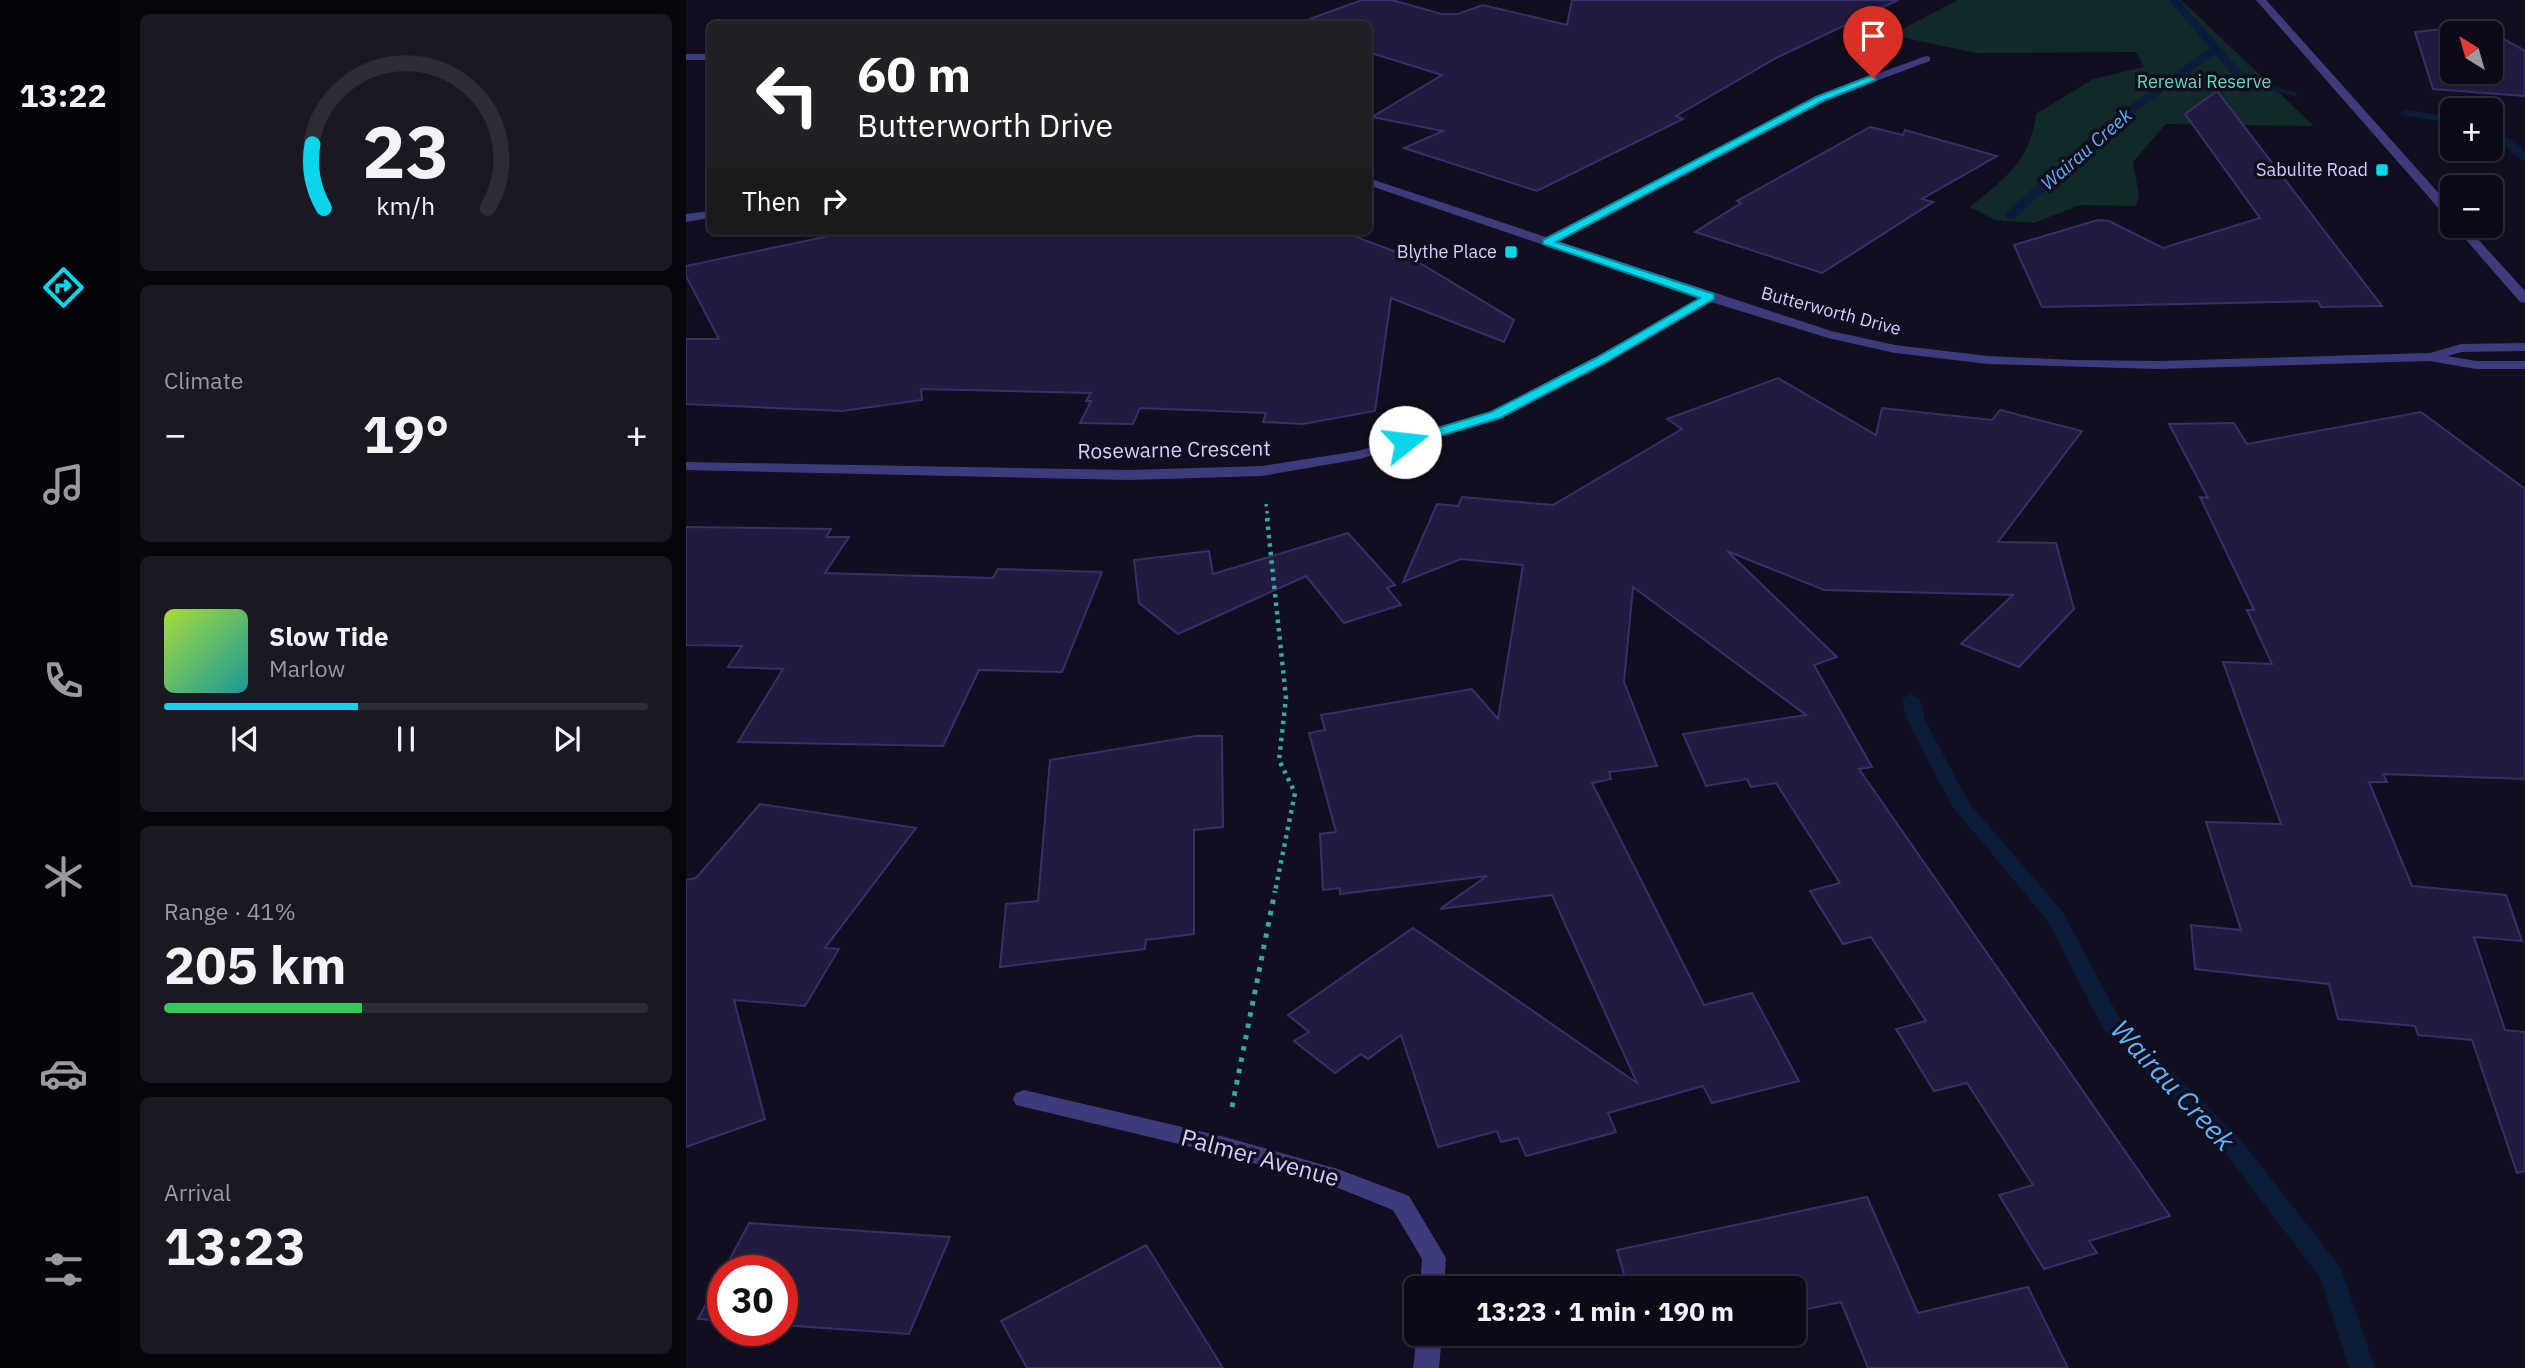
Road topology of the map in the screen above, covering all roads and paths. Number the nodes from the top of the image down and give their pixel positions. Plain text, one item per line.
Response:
1 (2260, 0) edge
2 (686, 57) edge
3 (707, 57) edge
4 (1926, 59) dead end
5 (1372, 182) edge
6 (2440, 202) edge
7 (707, 215) edge
8 (686, 218) edge
9 (2471, 238) edge
10 (1547, 242) junction
11 (1710, 297) junction
12 (2525, 299) edge
13 (2525, 347) edge
14 (2429, 357) junction
15 (2525, 365) edge
16 (686, 466) edge
17 (1265, 501) dead end
18 (1024, 1099) dead end
19 (1230, 1118) dead end
20 (1433, 1276) edge
21 (1429, 1346) edge
22 (1426, 1368) edge

1 - 6 street
2 - 3 street
4 - 10 street
5 - 10 street, Butterworth Drive
7 - 8 street
9 - 12 street
10 - 11 street, Butterworth Drive
11 - 14 street, Butterworth Drive
11 - 16 street, Rosewarne Crescent
13 - 14 street, Butterworth Drive
14 - 15 street, Butterworth Drive
17 - 19 path
18 - 20 street, Palmer Avenue
21 - 22 street

